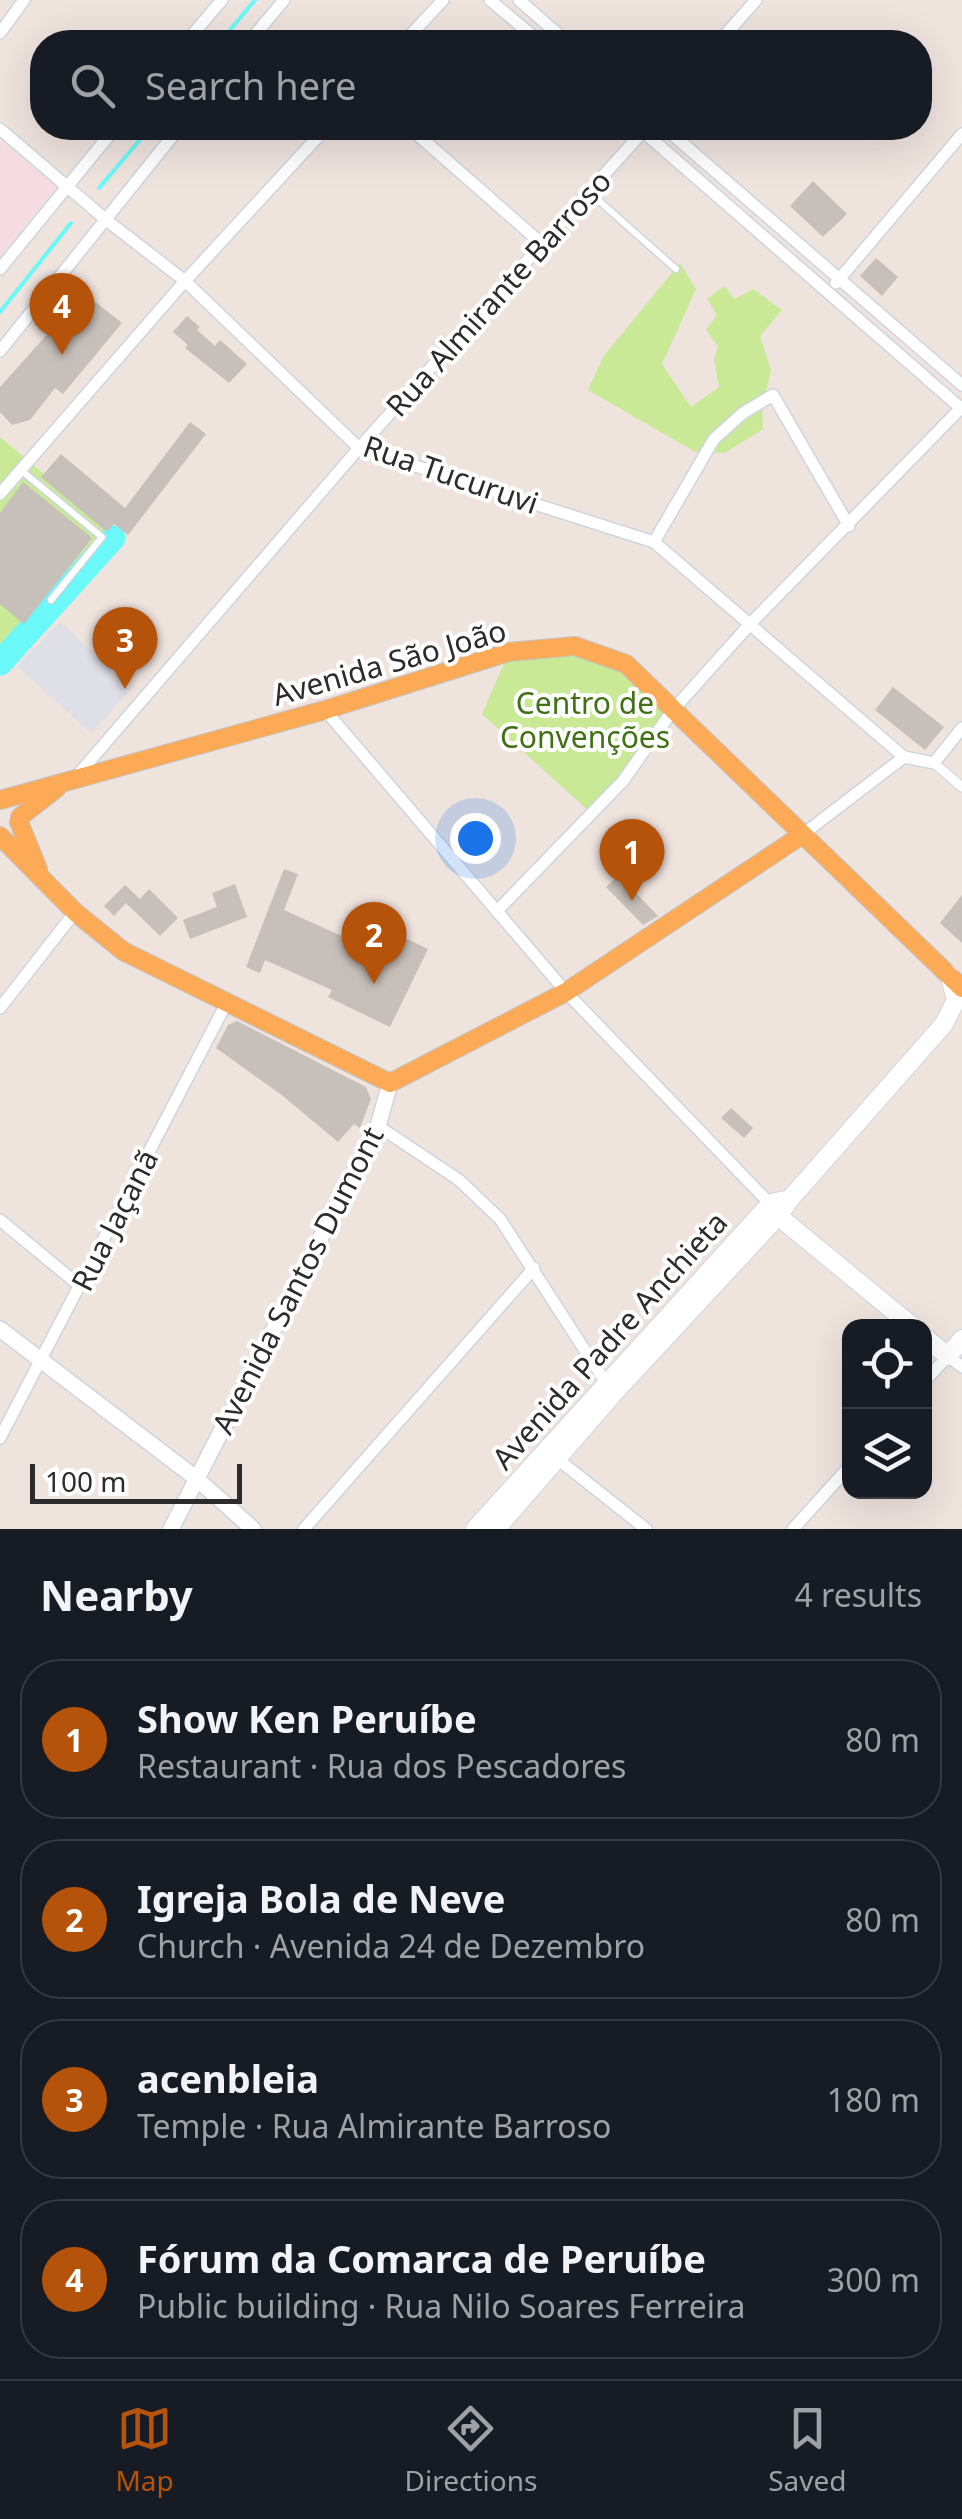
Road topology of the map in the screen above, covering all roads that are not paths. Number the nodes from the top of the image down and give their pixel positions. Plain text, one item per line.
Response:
1 (24, 0) edge
2 (222, 0) edge
3 (284, 0) edge
4 (442, 0) edge
5 (490, 0) edge
6 (519, 0) edge
7 (756, 0) edge
8 (196, 30) edge
9 (259, 30) edge
10 (415, 30) edge
11 (526, 30) edge
12 (553, 30) edge
13 (730, 30) edge
14 (0, 33) edge
15 (0, 128) edge
16 (962, 134) edge
17 (106, 140) edge
18 (170, 140) edge
19 (315, 140) edge
20 (424, 140) edge
21 (633, 140) edge
22 (656, 140) edge
23 (678, 140) edge
24 (66, 186) junction
25 (588, 191) junction
26 (105, 218) junction
27 (542, 244) junction
28 (0, 269) edge
29 (676, 269) dead end
30 (839, 279) junction
31 (186, 281) junction
32 (829, 291) junction
33 (0, 351) edge
34 (962, 385) edge
35 (962, 408) edge
36 (359, 448) junction
37 (21, 470) junction
38 (5, 479) edge
39 (0, 494) edge
40 (848, 526) junction
41 (654, 542) junction
42 (51, 600) dead end
43 (751, 623) junction
44 (325, 710) junction
45 (673, 710) junction
46 (962, 728) edge
47 (904, 757) junction
48 (934, 763) junction
49 (71, 779) junction
50 (962, 787) edge
51 (4, 800) edge
52 (20, 819) junction
53 (0, 834) edge
54 (802, 835) junction
55 (44, 883) junction
56 (498, 910) junction
57 (74, 912) junction
58 (958, 979) edge
59 (566, 992) junction
60 (227, 1002) junction
61 (0, 1008) edge
62 (390, 1083) junction
63 (378, 1126) junction
64 (780, 1206) junction
65 (0, 1220) edge
66 (534, 1268) junction
67 (80, 1286) junction
68 (904, 1319) edge
69 (0, 1328) edge
70 (962, 1340) edge
71 (932, 1343) edge
72 (42, 1360) junction
73 (955, 1361) edge
74 (932, 1377) edge
75 (610, 1388) junction
76 (0, 1438) edge
77 (552, 1454) junction
78 (842, 1475) edge
79 (196, 1479) junction
80 (172, 1529) edge
81 (253, 1529) edge
82 (304, 1529) edge
83 (475, 1529) edge
84 (496, 1529) edge
85 (646, 1529) edge
86 (793, 1529) edge

1 - 14 street
2 - 8 street
3 - 9 street
4 - 10 street
5 - 11 street
6 - 12 street
7 - 13 street
15 - 24 street, Rua Tucuruvi
16 - 30 street
17 - 24 street
18 - 26 street
19 - 31 street
20 - 27 street
21 - 25 street, Rua Almirante Barroso
22 - 32 street
23 - 30 street
24 - 26 street, Rua Tucuruvi
24 - 28 street
25 - 27 street, Rua Almirante Barroso
25 - 29 lane
26 - 31 street, Rua Tucuruvi
26 - 33 street
27 - 36 street, Rua Almirante Barroso
30 - 32 street
30 - 34 street
31 - 36 street, Rua Tucuruvi
31 - 37 street
32 - 35 street
35 - 40 street
36 - 41 street, Rua Tucuruvi
36 - 49 street, Rua Almirante Barroso
37 - 38 street
37 - 42 lane
38 - 39 street
40 - 41 street
40 - 43 street
41 - 43 street, Rua Tucuruvi
43 - 45 street
43 - 47 street, Rua Tucuruvi
44 - 45 main road, Avenida São João
44 - 49 main road, Avenida São João
44 - 56 street
45 - 54 main road, Avenida São João
45 - 56 street
46 - 48 street
47 - 48 street, Rua Tucuruvi
47 - 54 street
48 - 50 street
49 - 51 main road, Avenida São João
49 - 52 main road
51 - 52 main road
52 - 53 main road
52 - 55 main road
53 - 55 main road
54 - 58 main road, Avenida São João
54 - 59 main road
55 - 57 main road
56 - 59 street
57 - 60 main road
57 - 61 street
58 - 64 main road, Avenida Padre Anchieta
59 - 62 main road
59 - 64 street
60 - 62 main road
60 - 67 street, Rua Jaçanã
62 - 63 street, Avenida Santos Dumont
63 - 66 street
63 - 79 street, Avenida Santos Dumont
64 - 68 main road
64 - 75 main road, Avenida Padre Anchieta
65 - 67 street
66 - 75 street
66 - 82 street
67 - 72 street, Rua Jaçanã
69 - 72 street
70 - 73 main road
71 - 73 main road
72 - 76 street, Rua Jaçanã
72 - 79 street
73 - 74 street
75 - 77 main road, Avenida Padre Anchieta
77 - 83 main road, Avenida Padre Anchieta
77 - 84 main road, Avenida Padre Anchieta
77 - 85 street
78 - 86 street
79 - 80 street, Avenida Santos Dumont
79 - 81 street

